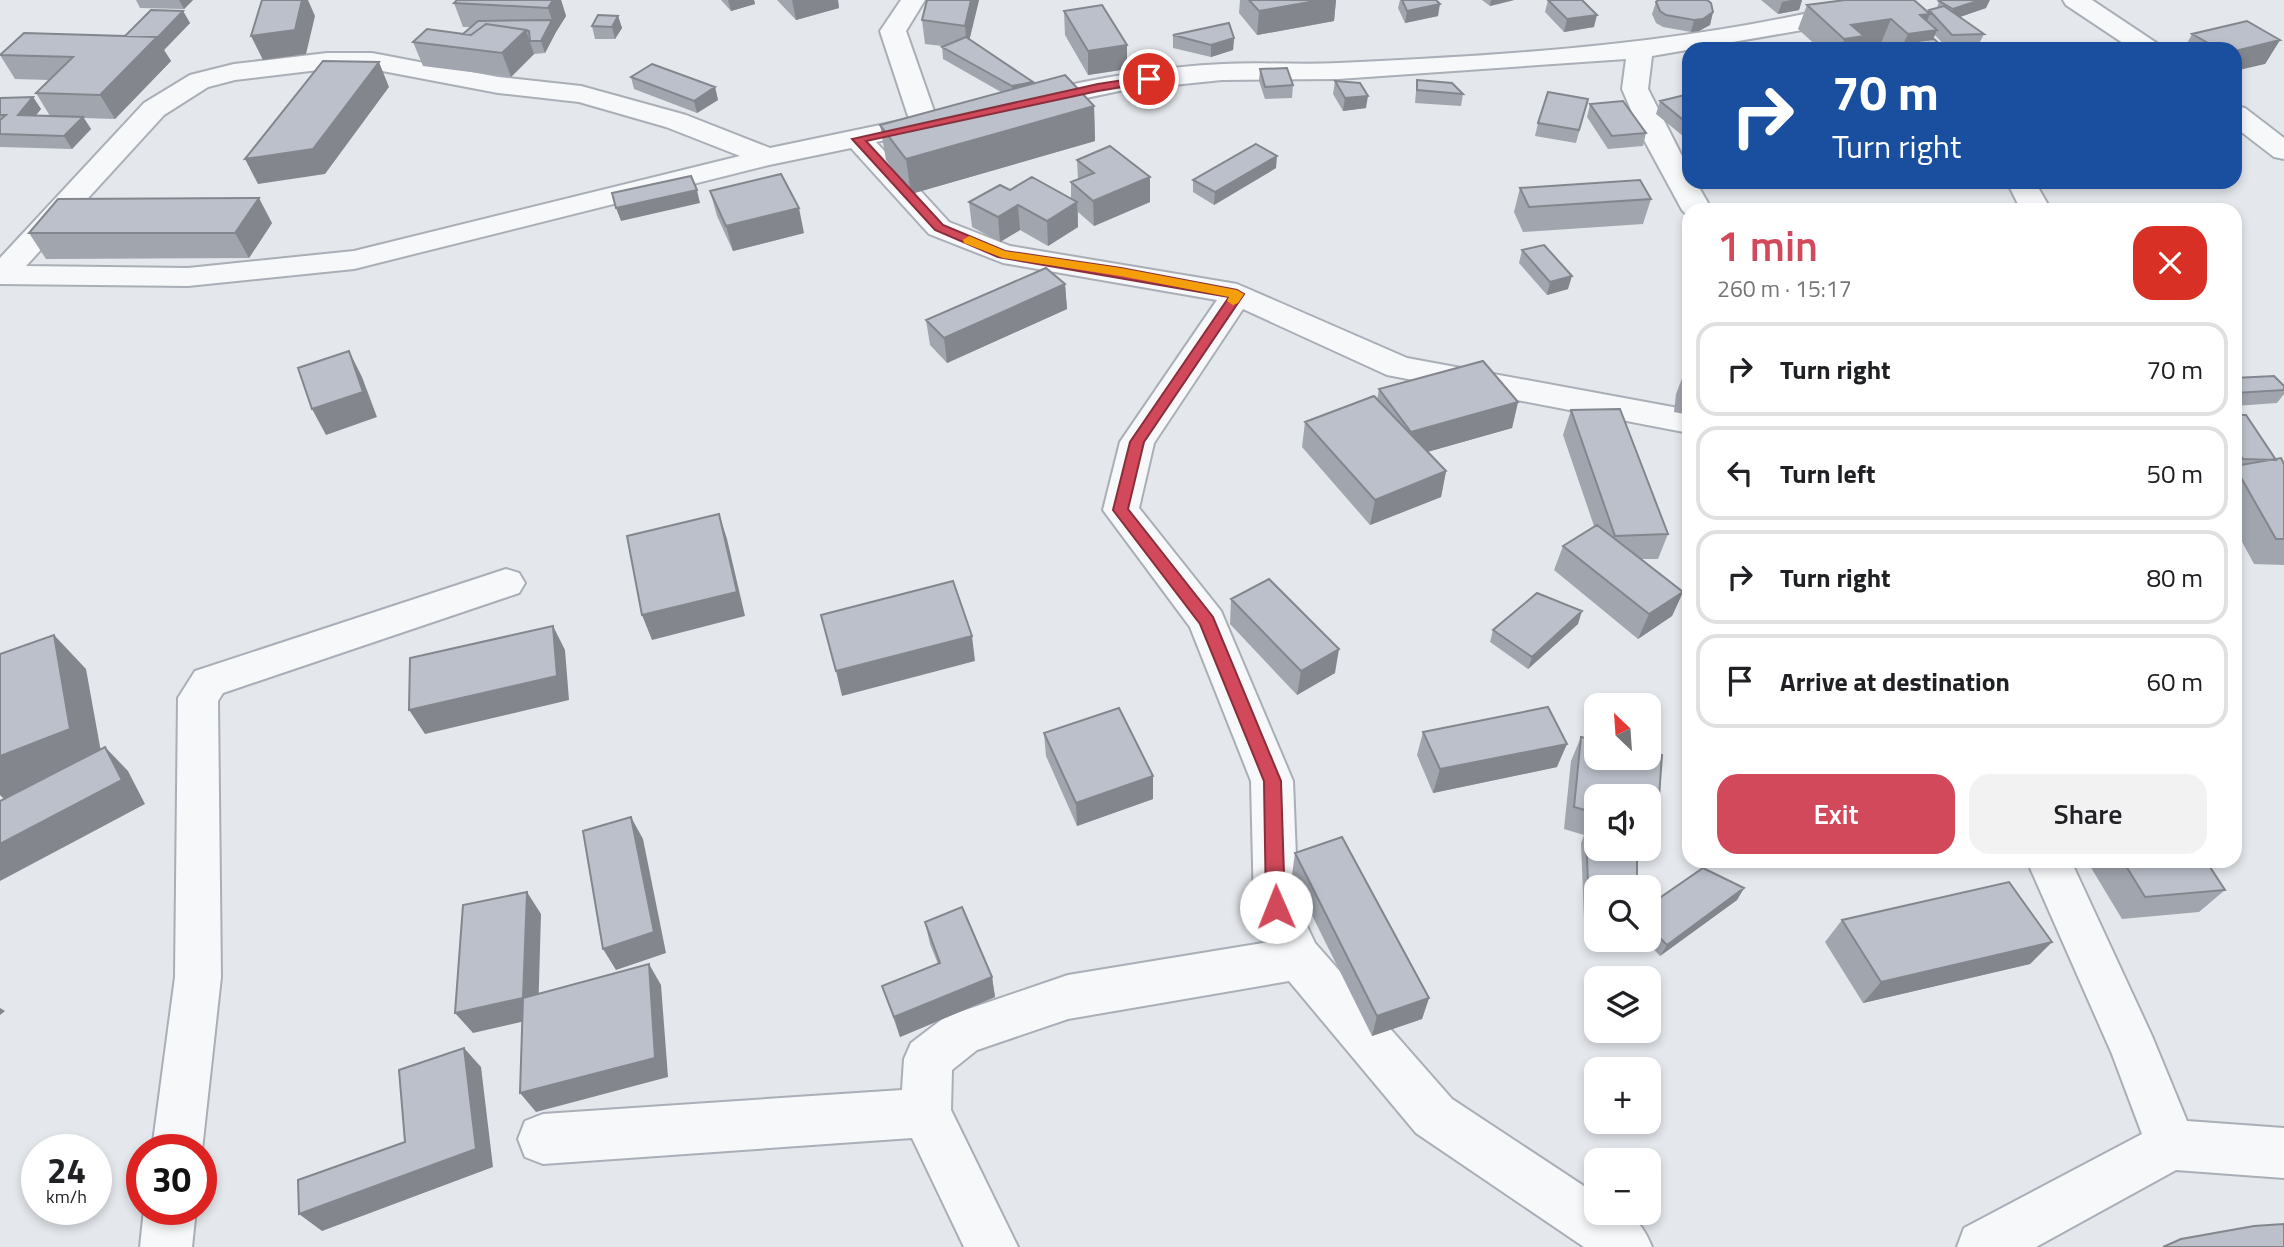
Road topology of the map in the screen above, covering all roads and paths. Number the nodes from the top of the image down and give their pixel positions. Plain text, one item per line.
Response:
1 (913, 0) edge
2 (1892, 0) edge
3 (2075, 0) edge
4 (1688, 42) edge
5 (2138, 42) edge
6 (1682, 43) edge
7 (1640, 50) junction
8 (1009, 107) edge
9 (960, 117) edge
10 (2242, 119) edge
11 (924, 124) junction
12 (858, 139) junction
13 (2284, 151) edge
14 (768, 158) junction
15 (1682, 183) edge
16 (1, 275) edge
17 (1237, 294) junction
18 (1682, 421) edge
19 (506, 583) dead end
20 (2052, 868) edge
21 (1299, 958) junction
22 (926, 1113) junction
23 (179, 1134) edge
24 (543, 1139) dead end
25 (2172, 1145) junction
26 (2284, 1153) edge
27 (168, 1225) edge
28 (166, 1247) edge
29 (992, 1247) edge
30 (1626, 1247) edge
31 (1983, 1247) edge

1 - 11 street
2 - 4 street
3 - 5 street
6 - 7 street
7 - 8 street
7 - 15 street
9 - 11 street
10 - 13 street
11 - 12 street
12 - 14 street
12 - 17 street
14 - 16 street
14 - 16 street
17 - 18 street
17 - 21 street
19 - 23 street
20 - 25 street
21 - 22 street
21 - 30 street
22 - 24 street
22 - 29 street
25 - 26 street
25 - 31 street
27 - 28 street

